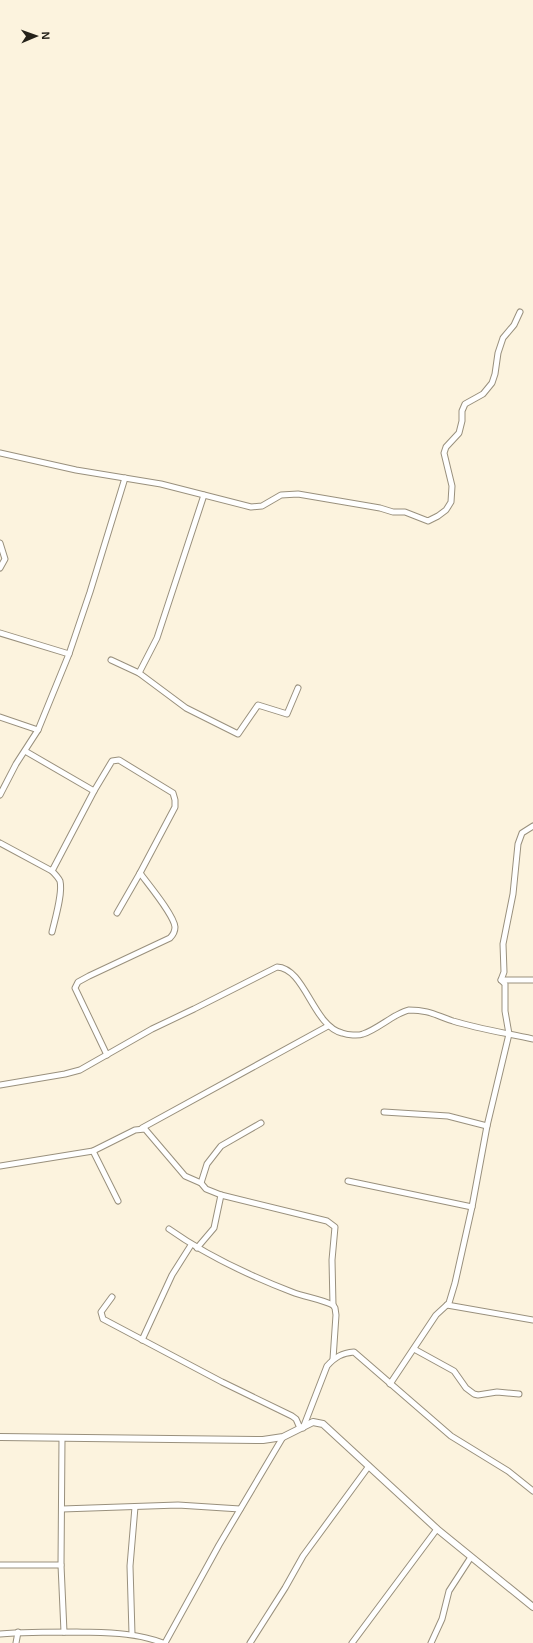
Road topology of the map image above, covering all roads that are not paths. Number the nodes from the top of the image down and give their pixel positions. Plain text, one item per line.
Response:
1 (520, 312) dead end
2 (0, 453) edge
3 (125, 478) junction
4 (204, 495) junction
5 (0, 543) edge
6 (0, 568) edge
7 (0, 633) edge
8 (69, 654) junction
9 (111, 660) dead end
10 (139, 673) junction
11 (298, 688) dead end
12 (0, 717) edge
13 (38, 730) junction
14 (25, 751) junction
15 (94, 791) junction
16 (0, 795) edge
17 (533, 826) edge
18 (0, 843) edge
19 (52, 871) junction
20 (140, 873) junction
21 (116, 912) dead end
22 (52, 932) dead end
23 (501, 980) junction
24 (533, 980) edge
25 (328, 1026) junction
26 (510, 1034) junction
27 (533, 1039) edge
28 (107, 1055) junction
29 (0, 1086) edge
30 (384, 1112) dead end
31 (261, 1123) dead end
32 (487, 1126) junction
33 (142, 1128) junction
34 (93, 1151) junction
35 (0, 1166) edge
36 (348, 1181) dead end
37 (201, 1183) junction
38 (221, 1196) junction
39 (118, 1201) dead end
40 (472, 1207) junction
41 (169, 1229) dead end
42 (191, 1245) junction
43 (197, 1248) junction
44 (112, 1297) dead end
45 (333, 1305) junction
46 (447, 1305) junction
47 (533, 1320) edge
48 (142, 1340) junction
49 (414, 1350) junction
50 (334, 1359) junction
51 (390, 1384) junction
52 (519, 1394) dead end
53 (302, 1428) junction
54 (0, 1437) edge
55 (283, 1437) junction
56 (62, 1439) junction
57 (369, 1466) junction
58 (533, 1491) edge
59 (135, 1507) junction
60 (62, 1509) junction
61 (240, 1509) junction
62 (437, 1529) junction
63 (471, 1557) junction
64 (0, 1564) edge
65 (61, 1564) junction
66 (533, 1607) edge
67 (18, 1632) junction
68 (64, 1632) junction
69 (0, 1634) edge
70 (132, 1634) junction
71 (16, 1643) edge
72 (164, 1643) edge
73 (250, 1643) edge
74 (352, 1643) edge
75 (432, 1643) edge

1 - 4 street
2 - 3 street
3 - 4 street
3 - 8 street
4 - 10 street
5 - 6 street
7 - 8 street
8 - 13 street
9 - 10 street
10 - 11 street
12 - 13 street
13 - 14 street
14 - 15 street
14 - 16 street
15 - 19 street
15 - 20 street
17 - 23 street
18 - 19 street
19 - 22 street
20 - 21 street
20 - 28 street
23 - 24 street
23 - 26 street
25 - 26 street
25 - 28 street
25 - 33 street
26 - 27 street
26 - 32 street
28 - 29 street
30 - 32 street
31 - 37 street
32 - 40 street
33 - 34 street
33 - 37 street
34 - 35 street
34 - 39 street
36 - 40 street
37 - 38 street
38 - 43 street
38 - 45 street
40 - 46 street
41 - 42 street
42 - 43 street
42 - 48 street
43 - 45 street
44 - 48 street
45 - 50 street
46 - 47 street
46 - 49 street
48 - 53 street
49 - 51 street
49 - 52 street
50 - 51 street
50 - 53 street
51 - 58 street
53 - 55 street
53 - 57 street
54 - 56 street
55 - 56 street
55 - 61 street
56 - 60 street
57 - 62 street
57 - 73 street
59 - 60 street
59 - 61 street
59 - 70 street
60 - 65 street
61 - 72 street
62 - 63 street
62 - 74 street
63 - 66 street
63 - 75 street
64 - 65 street
65 - 68 street
67 - 68 street
67 - 69 street
67 - 71 street
68 - 70 street
70 - 72 street

